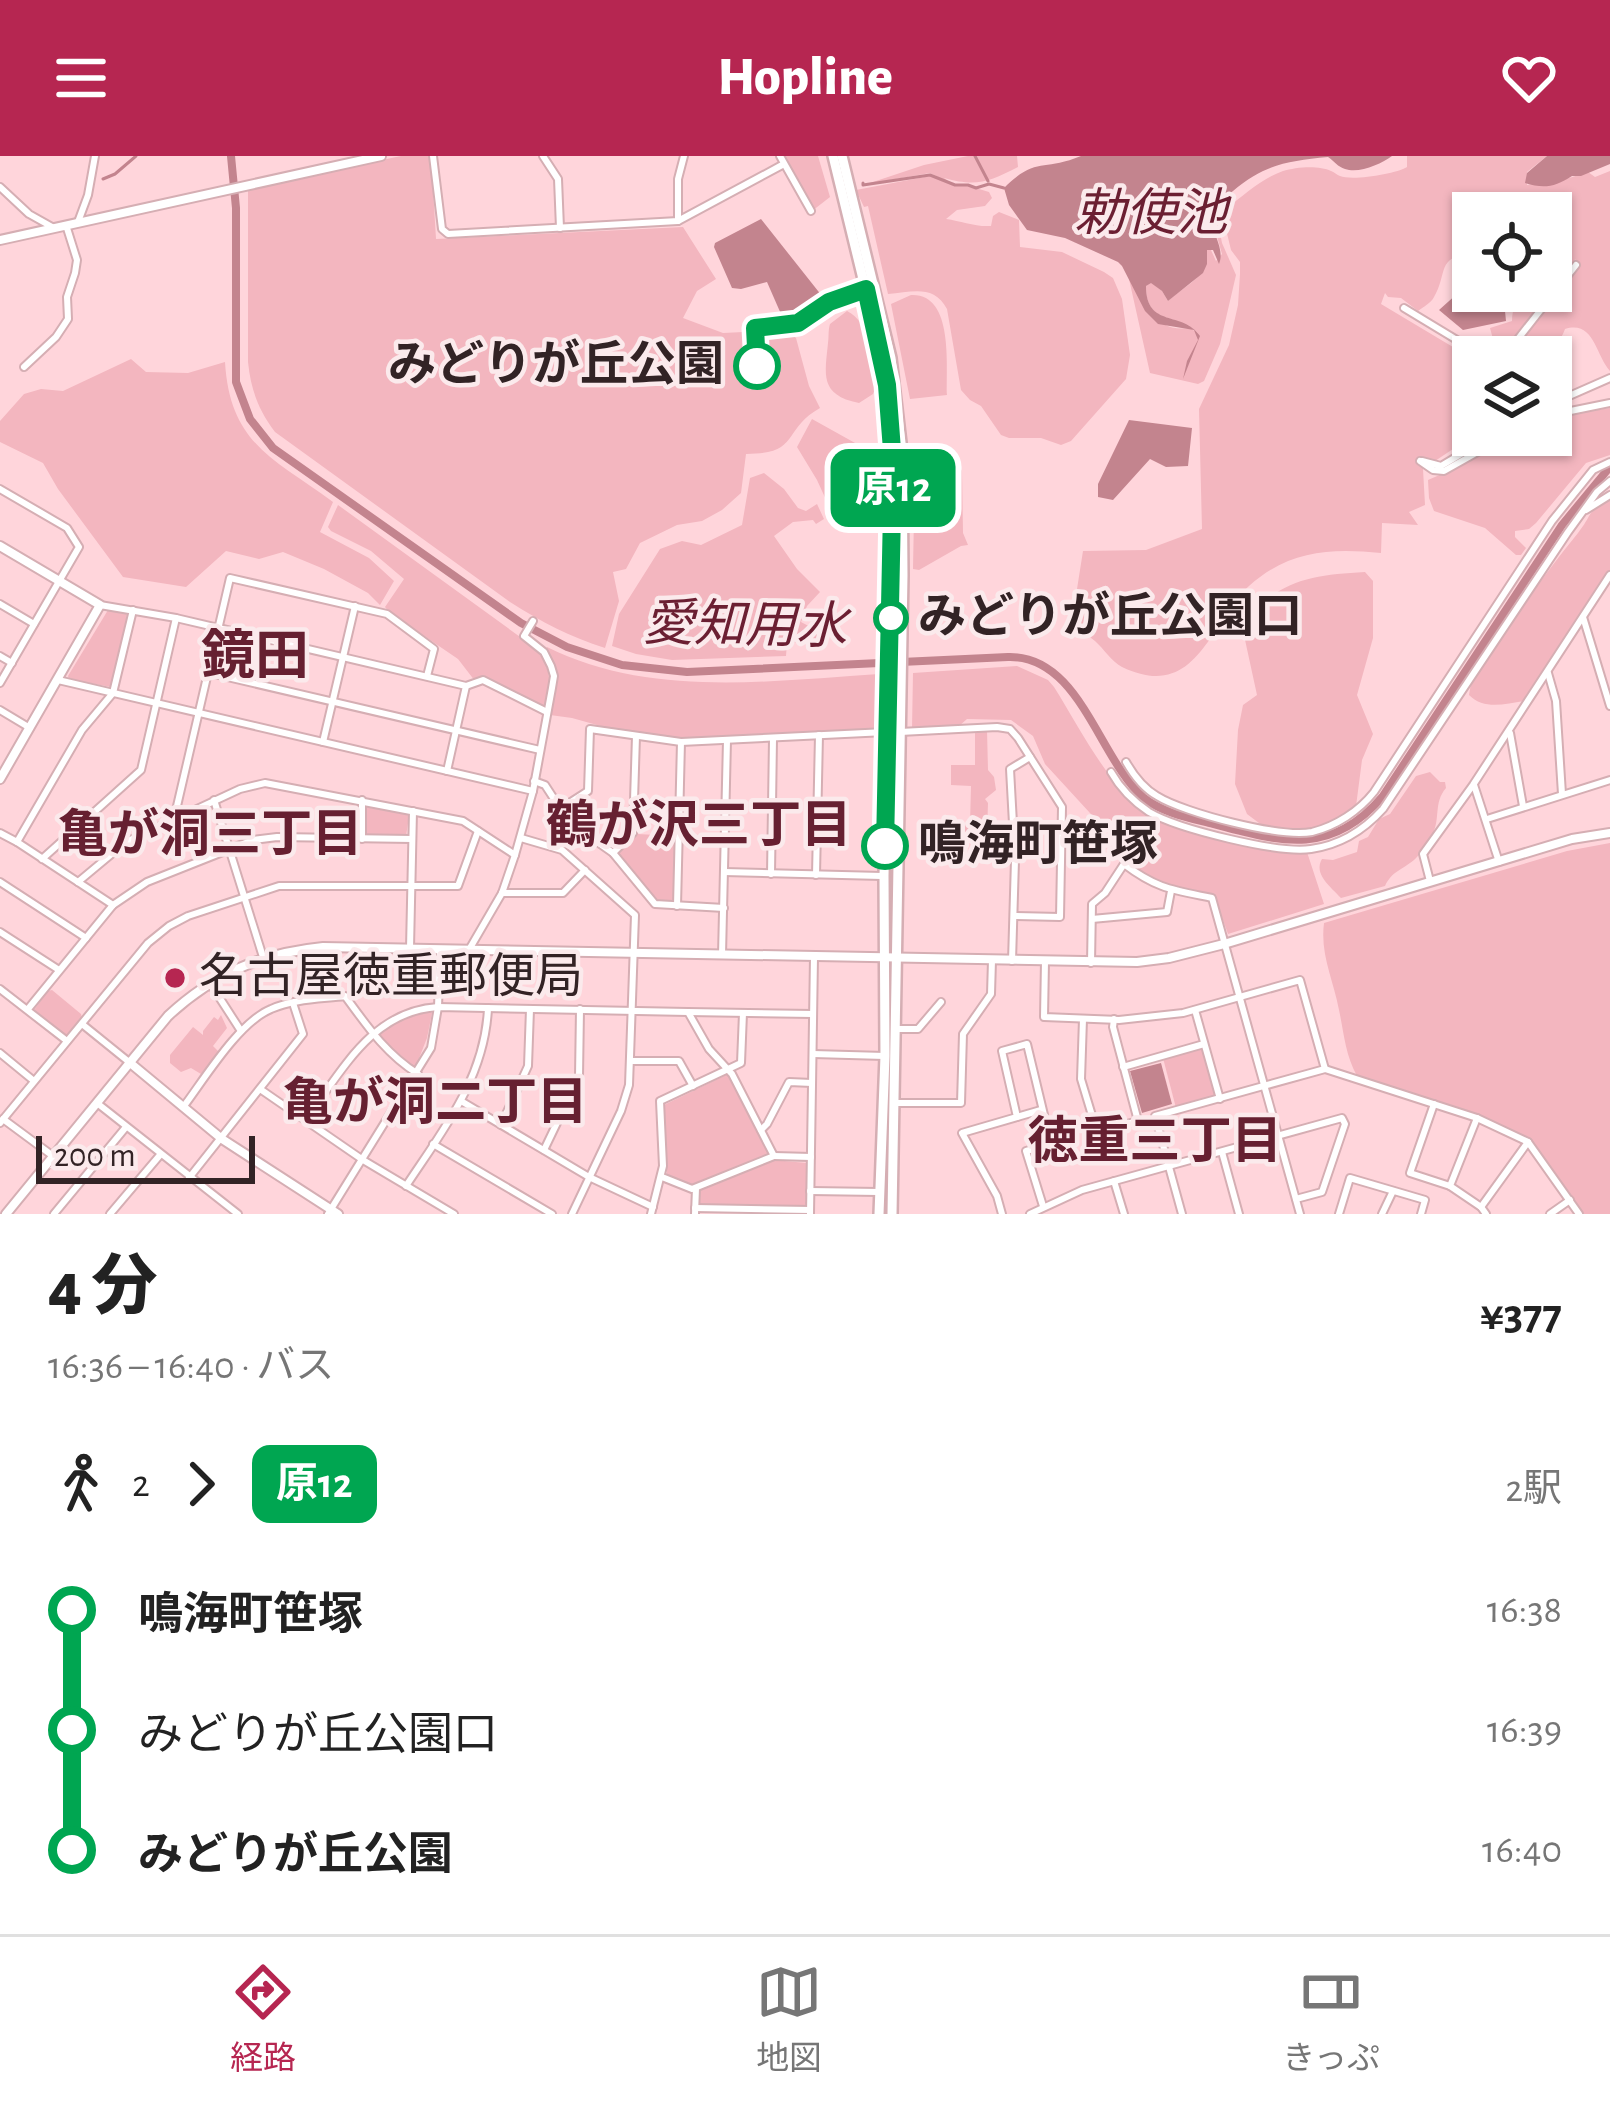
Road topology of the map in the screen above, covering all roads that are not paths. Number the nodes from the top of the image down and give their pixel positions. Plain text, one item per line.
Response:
1 (95, 156) edge
2 (381, 156) edge
3 (433, 156) edge
4 (543, 156) edge
5 (684, 156) edge
6 (838, 156) edge
7 (782, 160) edge
8 (0, 187) edge
9 (811, 211) dead end
10 (678, 221) junction
11 (78, 222) junction
12 (65, 225) junction
13 (54, 228) junction
14 (560, 228) junction
15 (0, 240) edge
16 (1576, 265) dead end
17 (1404, 308) dead end
18 (1520, 336) edge
19 (1452, 337) edge
20 (24, 367) dead end
21 (1610, 378) edge
22 (1572, 394) edge
23 (1610, 403) edge
24 (1572, 411) edge
25 (1458, 456) edge
26 (1471, 456) edge
27 (1610, 462) edge
28 (1610, 481) edge
29 (0, 489) edge
30 (1610, 495) edge
31 (1583, 512) junction
32 (0, 546) edge
33 (1610, 575) edge
34 (59, 581) junction
35 (0, 604) edge
36 (100, 605) junction
37 (355, 606) junction
38 (133, 610) junction
39 (1583, 617) junction
40 (176, 618) junction
41 (533, 620) dead end
42 (34, 624) junction
43 (219, 628) junction
44 (0, 656) edge
45 (343, 657) junction
46 (11, 663) junction
47 (1548, 671) junction
48 (209, 672) junction
49 (427, 676) junction
50 (58, 680) junction
51 (0, 683) edge
52 (466, 686) junction
53 (113, 693) junction
54 (333, 700) junction
55 (156, 703) junction
56 (1610, 706) edge
57 (0, 710) edge
58 (547, 712) junction
59 (199, 713) junction
60 (30, 728) junction
61 (457, 730) junction
62 (1509, 730) junction
63 (895, 732) junction
64 (636, 736) junction
65 (819, 736) junction
66 (773, 738) junction
67 (727, 740) junction
68 (323, 742) junction
69 (681, 742) junction
70 (540, 750) junction
71 (1030, 757) junction
72 (1126, 762) dead end
73 (447, 771) junction
74 (1111, 772) dead end
75 (0, 779) edge
76 (1610, 780) edge
77 (1473, 785) junction
78 (533, 786) junction
79 (1562, 794) junction
80 (214, 800) junction
81 (362, 800) junction
82 (1523, 806) junction
83 (560, 808) junction
84 (413, 811) junction
85 (175, 819) junction
86 (1486, 819) junction
87 (478, 831) junction
88 (0, 833) edge
89 (1610, 833) edge
90 (362, 838) junction
91 (521, 838) junction
92 (412, 839) junction
93 (16, 842) junction
94 (229, 848) junction
95 (614, 853) junction
96 (515, 855) junction
97 (42, 859) junction
98 (1499, 862) junction
99 (585, 870) junction
100 (724, 872) junction
101 (771, 874) junction
102 (816, 875) junction
103 (884, 876) junction
104 (1430, 881) junction
105 (0, 882) edge
106 (79, 882) junction
107 (412, 886) junction
108 (1171, 891) junction
109 (502, 893) junction
110 (243, 896) junction
111 (113, 904) junction
112 (677, 906) junction
113 (724, 908) junction
114 (1014, 916) junction
115 (1092, 919) junction
116 (0, 932) edge
117 (86, 938) junction
118 (1224, 944) junction
119 (410, 949) junction
120 (440, 950) junction
121 (469, 950) junction
122 (633, 952) junction
123 (722, 955) junction
124 (814, 957) junction
125 (262, 958) junction
126 (891, 959) junction
127 (992, 960) junction
128 (1012, 961) junction
129 (1046, 961) junction
130 (1091, 963) junction
131 (59, 970) junction
132 (210, 982) junction
133 (0, 989) edge
134 (1239, 997) junction
135 (941, 1002) dead end
136 (293, 1003) junction
137 (439, 1007) junction
138 (488, 1008) junction
139 (28, 1009) junction
140 (530, 1009) junction
141 (1195, 1009) junction
142 (580, 1010) junction
143 (632, 1011) junction
144 (688, 1012) junction
145 (743, 1013) junction
146 (813, 1014) junction
147 (1083, 1018) junction
148 (1114, 1019) junction
149 (82, 1024) junction
150 (895, 1029) junction
151 (241, 1031) junction
152 (372, 1034) junction
153 (67, 1041) junction
154 (1204, 1044) junction
155 (0, 1052) edge
156 (813, 1054) junction
157 (885, 1056) junction
158 (632, 1061) junction
159 (130, 1062) junction
160 (1123, 1067) junction
161 (728, 1070) junction
162 (1325, 1070) junction
163 (418, 1074) junction
164 (34, 1081) junction
165 (812, 1083) junction
166 (693, 1086) junction
167 (1264, 1087) junction
168 (260, 1089) junction
169 (1220, 1099) junction
170 (461, 1101) junction
171 (97, 1103) junction
172 (894, 1103) junction
173 (1433, 1104) junction
174 (184, 1106) junction
175 (1041, 1110) junction
176 (1017, 1117) junction
177 (1478, 1118) junction
178 (1, 1120) edge
179 (305, 1120) junction
180 (500, 1125) junction
181 (125, 1127) junction
182 (761, 1130) junction
183 (1279, 1136) junction
184 (222, 1138) junction
185 (1528, 1142) junction
186 (433, 1144) junction
187 (544, 1150) junction
188 (1222, 1152) junction
189 (160, 1155) junction
190 (53, 1156) junction
191 (774, 1156) junction
192 (811, 1157) junction
193 (363, 1160) junction
194 (1168, 1166) junction
195 (662, 1177) junction
196 (189, 1178) junction
197 (589, 1178) junction
198 (1114, 1181) junction
199 (406, 1186) junction
200 (1450, 1186) junction
201 (696, 1188) junction
202 (810, 1191) junction
203 (1393, 1191) junction
204 (879, 1192) junction
205 (1296, 1199) junction
206 (1570, 1200) junction
207 (1059, 1201) junction
208 (1043, 1208) junction
209 (1484, 1210) edge
210 (112, 1211) edge
211 (652, 1211) edge
212 (695, 1211) edge
213 (751, 1212) edge
214 (810, 1212) edge
215 (332, 1213) edge
216 (6, 1214) edge
217 (54, 1214) edge
218 (125, 1214) edge
219 (238, 1214) edge
220 (454, 1214) edge
221 (552, 1214) edge
222 (572, 1214) edge
223 (879, 1214) edge
224 (892, 1214) edge
225 (1002, 1214) edge
226 (1030, 1214) edge
227 (1063, 1214) edge
228 (1124, 1214) edge
229 (1182, 1214) edge
230 (1239, 1214) edge
231 (1300, 1214) edge
232 (1339, 1214) edge
233 (1382, 1214) edge
234 (1421, 1214) edge
235 (1550, 1214) edge
236 (1579, 1214) edge

1 - 11 street
2 - 11 street
3 - 14 street
4 - 14 street
5 - 10 street
6 - 63 main road
7 - 9 street
7 - 10 street
8 - 13 street
10 - 14 street
11 - 12 street
12 - 13 street
12 - 20 street
13 - 15 street
16 - 18 street
17 - 19 street
21 - 22 street
23 - 24 street
25 - 26 street
27 - 72 street
28 - 31 street
29 - 34 street
30 - 31 street
31 - 74 street
32 - 34 street
33 - 39 street
34 - 36 street
34 - 42 street
35 - 42 street
36 - 38 street
36 - 50 street
37 - 43 street
37 - 45 street
37 - 49 street
38 - 40 street
38 - 53 street
39 - 47 street
39 - 56 street
40 - 43 street
40 - 55 street
41 - 58 street
42 - 46 street
43 - 45 street
43 - 48 street
44 - 46 street
45 - 49 street
45 - 54 street
46 - 51 street
47 - 62 street
47 - 79 street
48 - 54 street
48 - 59 street
49 - 52 street
50 - 53 street
50 - 60 street
52 - 58 street
52 - 61 street
53 - 55 street
53 - 93 street
54 - 61 street
54 - 68 street
55 - 59 street
55 - 97 street
57 - 60 street
58 - 70 street
59 - 68 street
59 - 85 street
60 - 75 street
61 - 70 street
61 - 73 street
62 - 77 street
62 - 82 street
63 - 65 street
63 - 71 street
63 - 103 main road
63 - 126 main road
64 - 69 street
64 - 83 street
64 - 95 street
65 - 66 street
65 - 102 street
66 - 67 street
66 - 101 street
67 - 69 street
67 - 100 street
68 - 73 street
69 - 112 street
70 - 78 street
71 - 114 street
71 - 114 street
73 - 78 street
76 - 79 street
77 - 86 street
77 - 104 street
78 - 83 street
78 - 91 street
79 - 82 street
80 - 81 street
80 - 85 street
80 - 94 street
81 - 84 street
81 - 90 street
82 - 86 street
83 - 95 street
84 - 87 street
84 - 92 street
85 - 106 street
86 - 98 street
87 - 96 street
87 - 107 street
88 - 93 street
89 - 98 street
90 - 92 street
90 - 94 street
91 - 96 street
91 - 99 street
92 - 107 street
93 - 97 street
94 - 110 street
94 - 111 street
95 - 112 street
96 - 109 street
97 - 106 street
98 - 104 street
99 - 109 street
99 - 122 street
100 - 101 street
100 - 113 street
101 - 102 street
102 - 103 street
103 - 126 main road
104 - 118 street
105 - 117 street
106 - 111 street
107 - 110 street
107 - 119 street
108 - 115 street
108 - 115 street
108 - 118 street
109 - 121 street
110 - 125 street
110 - 149 street
111 - 117 street
112 - 113 street
113 - 123 street
114 - 128 street
115 - 130 street
116 - 131 street
117 - 131 street
118 - 130 street
118 - 134 street
119 - 120 street
119 - 125 street
120 - 121 street
120 - 137 street
121 - 122 street
122 - 123 street
122 - 143 street
123 - 124 street
124 - 126 street
124 - 146 street
125 - 132 street
126 - 127 street
126 - 150 main road
126 - 157 main road
127 - 128 street
127 - 172 street
128 - 129 street
129 - 130 street
129 - 147 street
131 - 139 street
132 - 151 street
132 - 159 street
133 - 139 street
134 - 141 street
134 - 162 street
134 - 167 street
135 - 150 street
136 - 151 street
136 - 152 street
136 - 168 street
137 - 138 street
137 - 152 street
137 - 163 street
138 - 140 street
138 - 170 street
139 - 153 street
140 - 142 street
140 - 180 street
141 - 148 street
141 - 154 street
142 - 143 street
142 - 187 street
143 - 144 street
143 - 158 street
144 - 145 street
144 - 161 street
145 - 146 street
145 - 161 street
146 - 156 street
147 - 148 street
147 - 160 street
148 - 160 street
149 - 153 street
149 - 159 street
150 - 172 main road
151 - 174 street
152 - 163 street
152 - 179 street
153 - 164 street
154 - 160 street
154 - 169 street
155 - 164 street
156 - 157 street
156 - 165 street
157 - 204 main road
158 - 166 street
158 - 197 street
159 - 171 street
159 - 174 street
161 - 166 street
161 - 182 street
162 - 167 street
162 - 173 street
163 - 193 street
164 - 178 street
165 - 182 street
165 - 192 street
166 - 195 street
167 - 169 street
167 - 183 street
168 - 179 street
168 - 184 street
169 - 194 street
170 - 180 street
170 - 186 street
171 - 181 street
171 - 190 street
172 - 224 main road
173 - 177 street
173 - 200 street
174 - 184 street
175 - 176 street
175 - 176 street
175 - 208 street
176 - 225 street
177 - 185 street
177 - 200 street
178 - 190 street
179 - 193 street
180 - 187 street
181 - 189 street
181 - 217 street
182 - 191 street
183 - 188 street
183 - 205 street
183 - 205 street
184 - 196 street
184 - 215 street
185 - 206 street
185 - 209 street
186 - 199 street
186 - 221 street
187 - 197 street
188 - 194 street
188 - 230 street
189 - 196 street
189 - 210 street
190 - 216 street
191 - 192 street
191 - 201 street
192 - 202 street
193 - 199 street
193 - 215 street
194 - 198 street
194 - 229 street
195 - 201 street
195 - 211 street
196 - 219 street
197 - 211 street
197 - 222 street
198 - 207 street
198 - 228 street
199 - 220 street
200 - 209 street
201 - 212 street
202 - 204 street
202 - 214 street
203 - 232 street
203 - 233 street
203 - 234 street
204 - 223 main road
205 - 231 street
206 - 235 street
206 - 236 street
207 - 208 street
207 - 227 street
208 - 226 street
210 - 218 street
212 - 213 street
213 - 214 street

